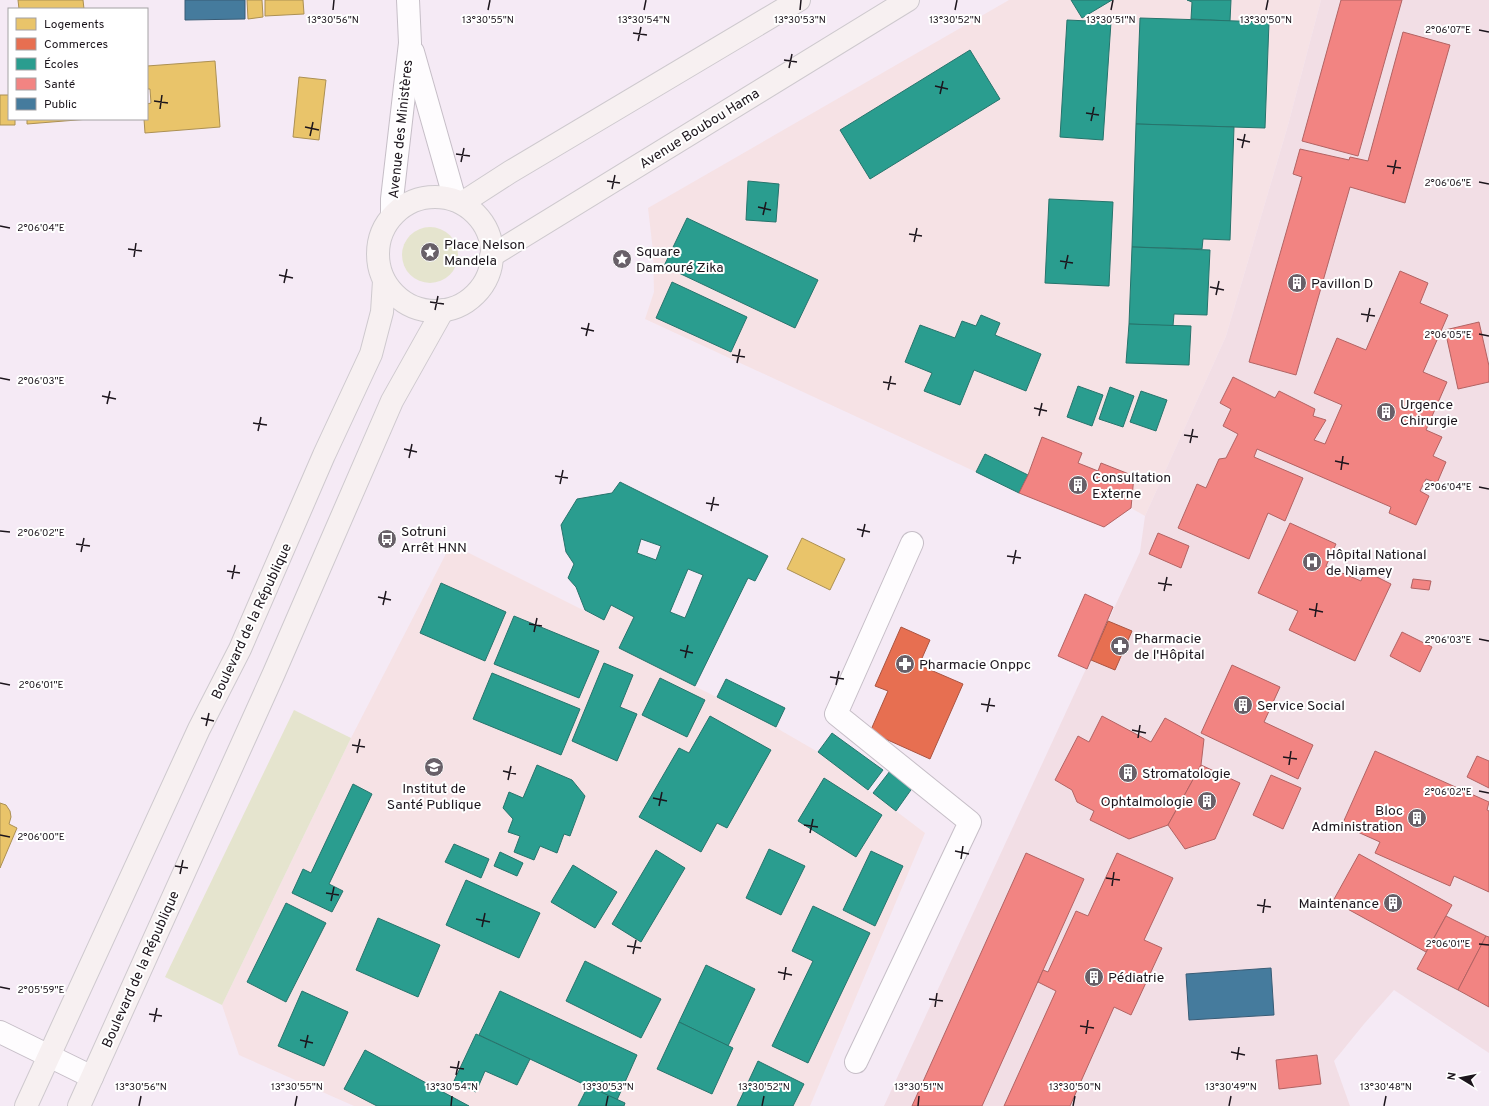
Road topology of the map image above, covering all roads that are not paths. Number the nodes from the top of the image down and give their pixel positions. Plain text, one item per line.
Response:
1 (408, 0) edge
2 (799, 0) edge
3 (908, 0) edge
4 (410, 43) junction
5 (458, 202) junction
6 (392, 215) junction
7 (491, 256) junction
8 (384, 281) junction
9 (443, 310) junction
10 (912, 542) dead end
11 (0, 1032) edge
12 (50, 1056) junction
13 (856, 1062) dead end
14 (92, 1077) junction
15 (26, 1106) edge
16 (79, 1106) edge

1 - 4 street, Avenue des Ministères
2 - 5 main road
3 - 7 main road, Avenue Boubou Hama
4 - 5 street, Avenue des Ministères
4 - 6 street, Avenue des Ministères
5 - 6 main road
5 - 7 main road
6 - 8 main road
7 - 9 main road
8 - 9 main road
8 - 12 main road, Boulevard de la République
9 - 14 main road, Boulevard de la République
10 - 13 street
11 - 12 street
12 - 14 street
12 - 15 main road, Boulevard de la République
14 - 16 main road, Boulevard de la République

